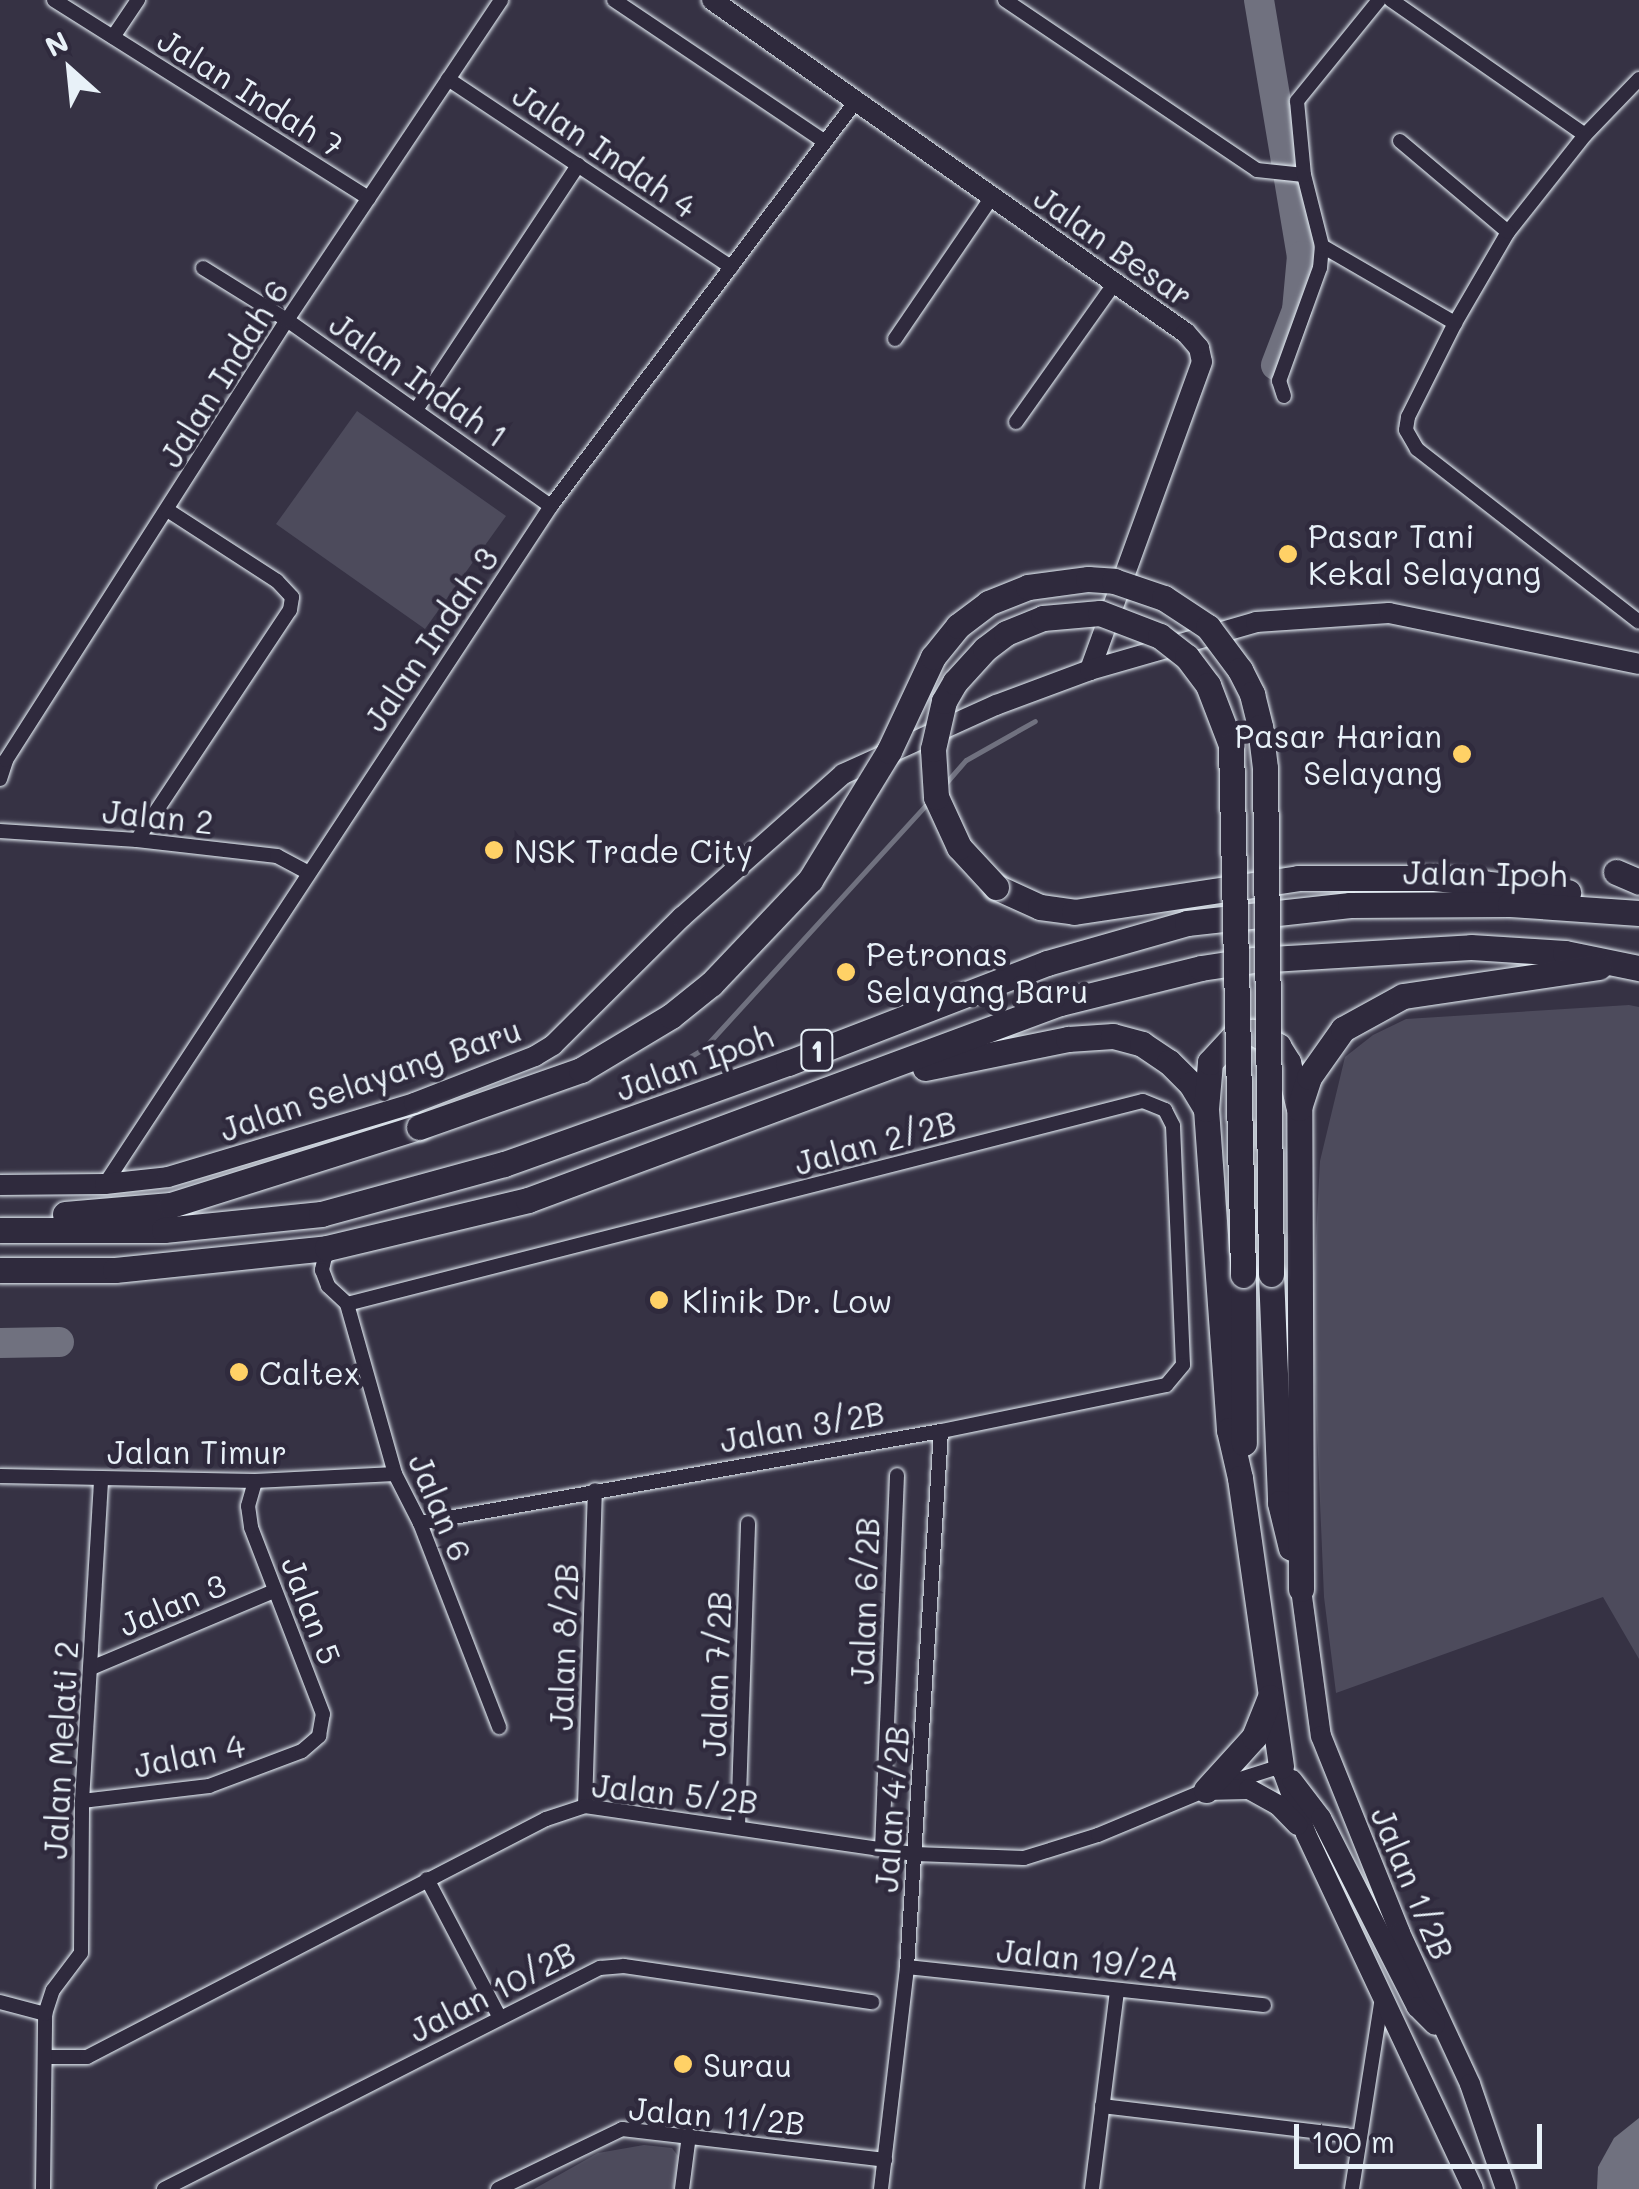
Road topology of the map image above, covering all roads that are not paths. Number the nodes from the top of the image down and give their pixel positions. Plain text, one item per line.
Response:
1 (54, 0) edge
2 (138, 0) edge
3 (501, 0) edge
4 (614, 0) edge
5 (712, 0) edge
6 (1004, 0) edge
7 (1034, 0) edge
8 (1379, 0) edge
9 (1391, 0) edge
10 (1025, 14) junction
11 (113, 37) junction
12 (448, 79) junction
13 (1639, 79) edge
14 (856, 101) junction
15 (1585, 135) junction
16 (1400, 141) dead end
17 (825, 142) junction
18 (578, 166) junction
19 (1299, 174) junction
20 (992, 197) junction
21 (369, 198) junction
22 (1508, 232) junction
23 (1322, 246) junction
24 (731, 267) junction
25 (203, 268) dead end
26 (1114, 284) junction
27 (287, 320) junction
28 (1455, 324) junction
29 (895, 338) dead end
30 (1284, 396) dead end
31 (416, 410) junction
32 (1016, 422) dead end
33 (551, 506) junction
34 (169, 510) junction
35 (1639, 622) edge
36 (1639, 664) edge
37 (1090, 670) junction
38 (0, 779) edge
39 (0, 831) edge
40 (138, 840) junction
41 (308, 872) junction
42 (1639, 910) edge
43 (1631, 966) edge
44 (842, 1086) junction
45 (1299, 1108) junction
46 (1206, 1109) junction
47 (105, 1184) junction
48 (0, 1185) edge
49 (0, 1214) edge
50 (0, 1230) edge
51 (326, 1248) junction
52 (0, 1270) edge
53 (347, 1304) junction
54 (1183, 1365) joint
55 (941, 1431) junction
56 (395, 1474) junction
57 (896, 1475) dead end
58 (0, 1476) edge
59 (100, 1478) junction
60 (1240, 1478) junction
61 (255, 1481) junction
62 (595, 1490) junction
63 (420, 1523) junction
64 (748, 1523) dead end
65 (274, 1590) junction
66 (1301, 1590) junction
67 (91, 1668) junction
68 (1270, 1697) junction
69 (499, 1727) dead end
70 (302, 1751) joint
71 (1281, 1766) junction
72 (1206, 1790) junction
73 (82, 1801) junction
74 (585, 1806) junction
75 (738, 1826) junction
76 (1306, 1834) junction
77 (882, 1849) junction
78 (916, 1854) junction
79 (428, 1879) junction
80 (906, 1967) junction
81 (1117, 1992) junction
82 (1383, 1994) junction
83 (0, 2002) edge
84 (872, 2002) dead end
85 (1264, 2005) dead end
86 (45, 2014) junction
87 (500, 2018) junction
88 (1446, 2036) junction
89 (45, 2057) junction
90 (1102, 2106) junction
91 (689, 2135) junction
92 (1355, 2146) junction
93 (885, 2160) junction
94 (43, 2189) edge
95 (164, 2189) edge
96 (498, 2189) edge
97 (682, 2189) edge
98 (881, 2189) edge
99 (1092, 2189) edge
100 (1352, 2189) edge
101 (1473, 2189) edge
102 (1506, 2189) edge

1 - 11 street, Jalan Indah 7
2 - 11 street
3 - 12 street, Jalan Indah 6
4 - 17 street
5 - 14 street, Jalan Besar
6 - 10 street
7 - 10 street
8 - 19 street
9 - 15 street
10 - 19 street
11 - 21 street, Jalan Indah 7
12 - 18 street, Jalan Indah 4
12 - 21 street, Jalan Indah 6
13 - 15 street
14 - 17 street, Jalan Indah 3
14 - 20 street, Jalan Besar
15 - 22 street
16 - 22 street
17 - 24 street, Jalan Indah 3
18 - 24 street, Jalan Indah 4
18 - 31 street
19 - 23 street
20 - 26 street, Jalan Besar
20 - 29 street
21 - 27 street, Jalan Indah 6
22 - 28 street
23 - 28 street
23 - 30 street
24 - 33 street, Jalan Indah 3
25 - 27 street, Jalan Indah 1
26 - 32 street
26 - 37 street, Jalan Besar
27 - 31 street, Jalan Indah 1
27 - 34 street, Jalan Indah 6
28 - 35 street
31 - 33 street, Jalan Indah 1
33 - 41 street, Jalan Indah 3
34 - 38 street, Jalan Indah 6
34 - 40 street
36 - 37 street, Jalan Selayang Baru
37 - 47 street, Jalan Selayang Baru
39 - 40 street, Jalan 2
40 - 41 street, Jalan 2
41 - 47 street, Jalan Indah 3
42 - 50 highway, Jalan Ipoh / 1
42 - 60 highway, bridge
43 - 44 highway, 1
43 - 45 highway
44 - 46 highway
44 - 51 highway, 1
45 - 46 highway
45 - 66 highway
46 - 60 highway
47 - 48 street, Jalan Selayang Baru
49 - 66 highway, bridge
51 - 52 highway, 1
51 - 53 street, Jalan 6
53 - 54 street, Jalan 2/2B
53 - 56 street, Jalan 6
54 - 55 street, Jalan 3/2B
55 - 62 street, Jalan 3/2B
55 - 78 street, Jalan 4/2B
56 - 61 street, Jalan Timur
56 - 63 street, Jalan 6
57 - 77 street, Jalan 6/2B
58 - 59 street, Jalan Timur
59 - 61 street, Jalan Timur
59 - 67 street, Jalan Melati 2
60 - 68 highway
61 - 65 street, Jalan 5
62 - 63 street, Jalan 3/2B
62 - 74 street, Jalan 8/2B
63 - 69 street, Jalan 6
64 - 75 street, Jalan 7/2B
65 - 67 street, Jalan 3
65 - 70 street, Jalan 5
66 - 88 street, Jalan 1/2B
67 - 73 street, Jalan Melati 2
68 - 71 highway
68 - 72 highway
70 - 73 street, Jalan 4
71 - 72 street, Jalan 5/2B
71 - 76 street
71 - 88 street
72 - 76 street
72 - 78 street, Jalan 5/2B
73 - 86 street, Jalan Melati 2
74 - 75 street, Jalan 5/2B
74 - 79 street, Jalan 5/2B
75 - 77 street, Jalan 5/2B
76 - 82 street
77 - 78 street, Jalan 5/2B
78 - 80 street, Jalan 4/2B
79 - 87 street
79 - 89 street, Jalan 5/2B
80 - 81 street, Jalan 19/2A
80 - 93 street, Jalan 4/2B
81 - 85 street, Jalan 19/2A
81 - 90 street
82 - 92 street
82 - 101 street
83 - 86 street
84 - 87 street, Jalan 10/2B
86 - 89 street
87 - 95 street, Jalan 10/2B
88 - 102 street, Jalan 1/2B
89 - 94 street
90 - 92 street
90 - 99 street
91 - 93 street, Jalan 11/2B
91 - 96 street, Jalan 11/2B
91 - 97 street
92 - 100 street
93 - 98 street, Jalan 4/2B

